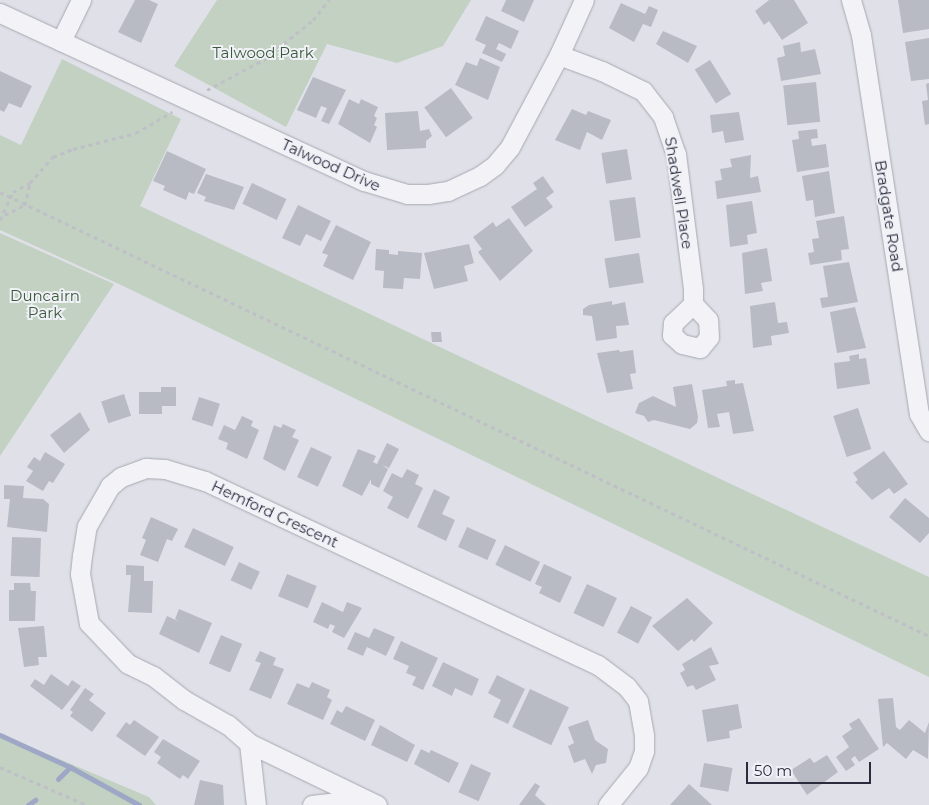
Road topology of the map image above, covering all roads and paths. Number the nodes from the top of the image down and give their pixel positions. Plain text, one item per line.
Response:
1 (81, 0) edge
2 (329, 0) edge
3 (584, 0) edge
4 (851, 0) edge
5 (0, 13) edge
6 (61, 41) junction
7 (559, 55) junction
8 (201, 93) dead end
9 (177, 109) dead end
10 (30, 183) junction
11 (0, 192) edge
12 (9, 196) junction
13 (26, 204) junction
14 (4, 215) junction
15 (0, 220) edge
16 (693, 304) dead end
17 (929, 431) edge
18 (929, 636) edge
19 (250, 743) junction
20 (0, 767) edge
21 (370, 802) edge
22 (87, 805) edge
23 (256, 805) edge
24 (312, 805) edge
25 (608, 805) edge

1 - 6 street
2 - 8 path
3 - 7 street, Talwood Drive
4 - 17 street, Bradgate Road
5 - 6 street, Talwood Drive
6 - 7 street, Talwood Drive
7 - 16 street, Shadwell Place
9 - 10 path
10 - 12 path
10 - 13 path
11 - 12 path
12 - 13 path
12 - 14 path
13 - 14 path
13 - 18 path
14 - 15 path
19 - 21 street, Hemford Crescent
19 - 23 street
19 - 25 street, Hemford Crescent
20 - 22 path
21 - 24 street

